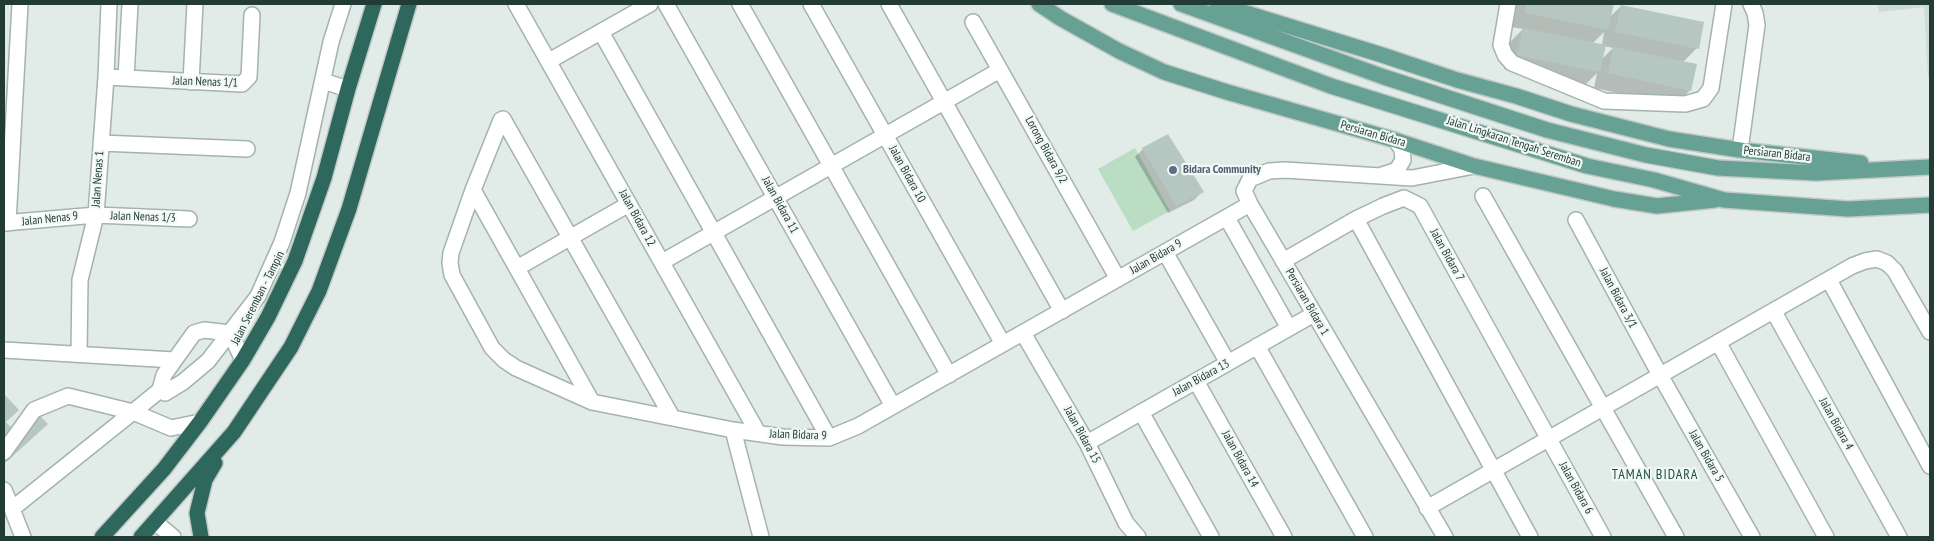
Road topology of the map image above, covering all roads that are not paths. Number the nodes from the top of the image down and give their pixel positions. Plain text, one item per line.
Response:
1 (20, 4) edge
2 (109, 4) edge
3 (130, 4) edge
4 (195, 4) edge
5 (343, 4) edge
6 (374, 4) edge
7 (409, 4) edge
8 (516, 4) edge
9 (650, 4) edge
10 (666, 4) edge
11 (740, 4) edge
12 (811, 4) edge
13 (889, 4) edge
14 (1039, 4) edge
15 (1112, 4) edge
16 (1182, 4) edge
17 (1217, 4) edge
18 (1508, 4) edge
19 (1724, 4) edge
20 (1751, 4) edge
21 (252, 15) dead end
22 (973, 22) dead end
23 (601, 32) junction
24 (549, 61) junction
25 (1000, 70) junction
26 (106, 77) junction
27 (126, 78) junction
28 (323, 81) junction
29 (191, 82) junction
30 (348, 89) junction
31 (945, 102) junction
32 (886, 136) junction
33 (1395, 140) junction
34 (101, 142) junction
35 (247, 149) dead end
36 (1740, 150) junction
37 (831, 166) junction
38 (1474, 166) junction
39 (1930, 167) edge
40 (1908, 168) junction
41 (1381, 176) junction
42 (473, 190) junction
43 (1482, 196) dead end
44 (776, 198) junction
45 (1724, 200) junction
46 (629, 204) junction
47 (1250, 204) junction
48 (1930, 205) edge
49 (96, 214) junction
50 (1227, 218) junction
51 (189, 219) dead end
52 (1356, 219) junction
53 (1576, 220) dead end
54 (6, 223) edge
55 (714, 233) junction
56 (571, 237) junction
57 (1165, 252) junction
58 (1283, 261) junction
59 (662, 262) junction
60 (517, 268) junction
61 (1118, 279) junction
62 (1829, 280) junction
63 (1062, 310) junction
64 (1774, 312) junction
65 (1314, 314) junction
66 (1289, 328) junction
67 (1930, 332) edge
68 (230, 333) junction
69 (1024, 333) junction
70 (1718, 342) junction
71 (1003, 344) junction
72 (1258, 346) junction
73 (4, 350) edge
74 (79, 353) junction
75 (174, 360) junction
76 (243, 360) junction
77 (1228, 363) junction
78 (949, 375) junction
79 (1660, 376) junction
80 (1196, 381) junction
81 (160, 390) junction
82 (592, 402) junction
83 (893, 406) junction
84 (1603, 407) junction
85 (133, 412) junction
86 (1141, 412) junction
87 (672, 417) junction
88 (200, 422) junction
89 (732, 430) junction
90 (234, 432) junction
91 (758, 433) junction
92 (829, 438) junction
93 (1548, 438) junction
94 (1087, 443) junction
95 (4, 452) edge
96 (1930, 466) edge
97 (1493, 470) junction
98 (4, 490) edge
99 (1428, 508) junction
100 (12, 509) junction
101 (155, 522) junction
102 (23, 537) edge
103 (102, 537) edge
104 (141, 537) edge
105 (174, 537) edge
106 (201, 537) edge
107 (761, 537) edge
108 (1138, 537) edge
109 (1211, 537) edge
110 (1284, 537) edge
111 (1365, 537) edge
112 (1445, 537) edge
113 (1530, 537) edge
114 (1603, 537) edge
115 (1676, 537) edge
116 (1752, 537) edge
117 (1826, 537) edge
118 (1899, 537) edge

1 - 54 street
2 - 26 street, Jalan Nenas 1
3 - 27 street
4 - 29 street
5 - 28 street
6 - 30 highway, Jalan Seremban - Tampin
7 - 90 highway
8 - 24 street, Jalan Bidara 12
9 - 23 street
10 - 44 street, Jalan Bidara 11
11 - 37 street
12 - 32 street, Jalan Bidara 10
13 - 31 street
14 - 33 main road, Persiaran Bidara
15 - 45 main road, Jalan Lingkaran Tengah Seremban
16 - 40 main road, Jalan Lingkaran Tengah Seremban
17 - 36 main road, Persiaran Bidara
18 - 19 street
20 - 36 street
21 - 29 street, Jalan Nenas 1/1
22 - 25 street, Lorong Bidara 9/2
23 - 24 street
23 - 55 street
24 - 46 street, Jalan Bidara 12
25 - 31 street
25 - 61 street, Lorong Bidara 9/2
26 - 27 street, Jalan Nenas 1/1
26 - 34 street, Jalan Nenas 1
27 - 29 street, Jalan Nenas 1/1
28 - 30 street
28 - 68 street
30 - 76 highway, Jalan Seremban - Tampin
31 - 32 street
31 - 63 street
32 - 37 street
32 - 71 street, Jalan Bidara 10
33 - 38 main road, Persiaran Bidara
33 - 41 street
34 - 35 street
34 - 49 street, Jalan Nenas 1
36 - 40 main road, Persiaran Bidara
37 - 44 street
37 - 78 street
38 - 41 street, Persiaran Bidara 1
38 - 45 main road, Persiaran Bidara
39 - 40 main road, Jalan Lingkaran Tengah Seremban
41 - 47 street, Persiaran Bidara 1
42 - 56 street, Jalan Bidara 9
42 - 60 street
42 - 82 street, Jalan Bidara 9
43 - 84 street
44 - 55 street
44 - 83 street, Jalan Bidara 11
45 - 48 main road, Jalan Lingkaran Tengah Seremban
46 - 56 street
46 - 59 street, Jalan Bidara 12
47 - 50 street, Jalan Bidara 9
47 - 58 street, Persiaran Bidara 1
49 - 51 street, Jalan Nenas 1/3
49 - 54 street, Jalan Nenas 9
49 - 74 street, Jalan Nenas 1
50 - 57 street, Jalan Bidara 9
50 - 66 street
52 - 58 street, Jalan Bidara 7
52 - 93 street, Jalan Bidara 7
52 - 97 street
53 - 79 street, Jalan Bidara 3/1
55 - 59 street
55 - 92 street
56 - 60 street
56 - 87 street
57 - 61 street, Jalan Bidara 9
57 - 77 street
58 - 65 street, Persiaran Bidara 1
59 - 91 street, Jalan Bidara 12
60 - 82 street
61 - 63 street, Jalan Bidara 9
62 - 64 street
62 - 67 street
62 - 96 street
63 - 69 street, Jalan Bidara 9
64 - 70 street
64 - 118 street, Jalan Bidara 4
65 - 66 street, Jalan Bidara 13
65 - 99 street, Persiaran Bidara 1
66 - 72 street, Jalan Bidara 13
68 - 75 street
68 - 76 street
68 - 81 street
69 - 71 street, Jalan Bidara 9
69 - 94 street, Jalan Bidara 15
70 - 79 street
70 - 117 street
71 - 78 street, Jalan Bidara 9
72 - 77 street, Jalan Bidara 13
72 - 111 street
73 - 74 street
74 - 75 street
75 - 81 street
76 - 88 highway, Jalan Seremban - Tampin
77 - 80 street, Jalan Bidara 13
78 - 83 street, Jalan Bidara 9
79 - 84 street
79 - 116 street, Jalan Bidara 5
80 - 86 street, Jalan Bidara 13
80 - 110 street, Jalan Bidara 14
81 - 85 street
82 - 87 street, Jalan Bidara 9
83 - 92 street, Jalan Bidara 9
84 - 93 street
84 - 115 street
85 - 88 street
85 - 95 street
85 - 100 street
86 - 94 street, Jalan Bidara 13
86 - 109 street
87 - 89 street, Jalan Bidara 9
88 - 103 highway, Jalan Seremban - Tampin
89 - 91 street, Jalan Bidara 9
89 - 107 street
90 - 101 highway
90 - 106 highway
91 - 92 street, Jalan Bidara 9
93 - 97 street
93 - 114 street, Jalan Bidara 6
94 - 108 street, Jalan Bidara 15
97 - 99 street
97 - 113 street
98 - 100 street
99 - 112 street, Persiaran Bidara 1
100 - 102 street
101 - 104 highway
101 - 105 street

